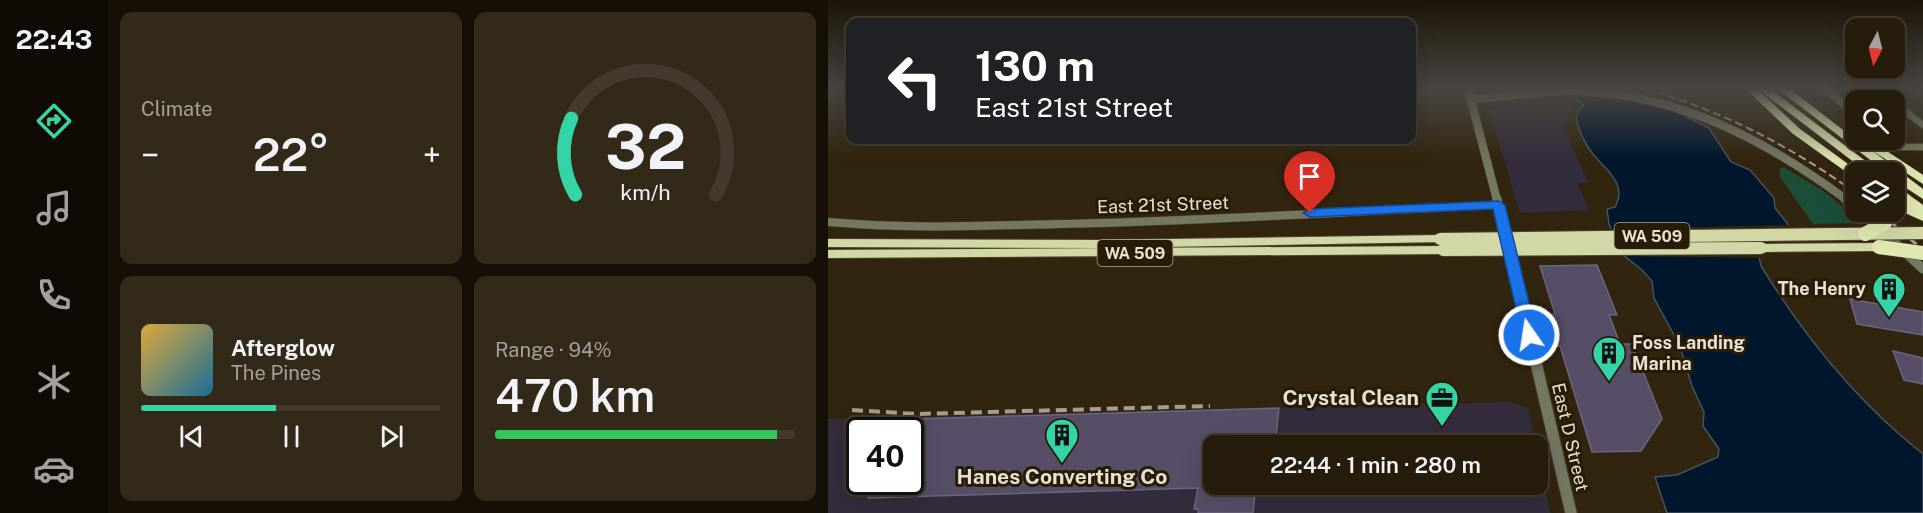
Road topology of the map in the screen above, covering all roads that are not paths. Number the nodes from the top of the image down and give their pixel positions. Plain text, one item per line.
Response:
1 (1474, 113) edge
2 (1700, 113) edge
3 (1776, 113) edge
4 (1794, 113) edge
5 (1819, 113) edge
6 (1908, 113) edge
7 (1833, 123) junction
8 (1923, 125) edge
9 (1845, 129) edge
10 (1905, 147) edge
11 (1923, 147) edge
12 (1878, 150) edge
13 (1860, 162) edge
14 (1881, 162) edge
15 (1845, 168) edge
16 (1923, 180) edge
17 (1905, 181) edge
18 (1923, 195) edge
19 (1905, 197) edge
20 (1845, 199) edge
21 (1498, 201) junction
22 (1905, 208) edge
23 (1923, 211) edge
24 (1923, 217) edge
25 (828, 222) edge
26 (1873, 222) edge
27 (1885, 222) edge
28 (1923, 233) edge
29 (1865, 234) junction
30 (828, 243) edge
31 (1441, 244) junction
32 (1923, 246) edge
33 (1879, 247) junction
34 (1923, 253) edge
35 (828, 254) edge
36 (1923, 269) edge
37 (1571, 513) edge

1 - 21 street, East D Street
2 - 20 street
3 - 15 highway
4 - 13 highway
5 - 7 highway
6 - 8 street
7 - 9 highway
7 - 14 highway
10 - 11 street
12 - 16 highway
17 - 18 highway
19 - 23 highway
21 - 25 street, East 21st Street
21 - 37 street, East D Street
22 - 24 highway
26 - 36 street
27 - 29 highway, bridge
28 - 29 highway, WA 509, bridge
29 - 31 highway, WA 509, bridge
30 - 31 highway, WA 509
31 - 33 highway, WA 509, bridge
31 - 35 highway, WA 509
32 - 33 highway, WA 509, bridge
33 - 34 highway, bridge

